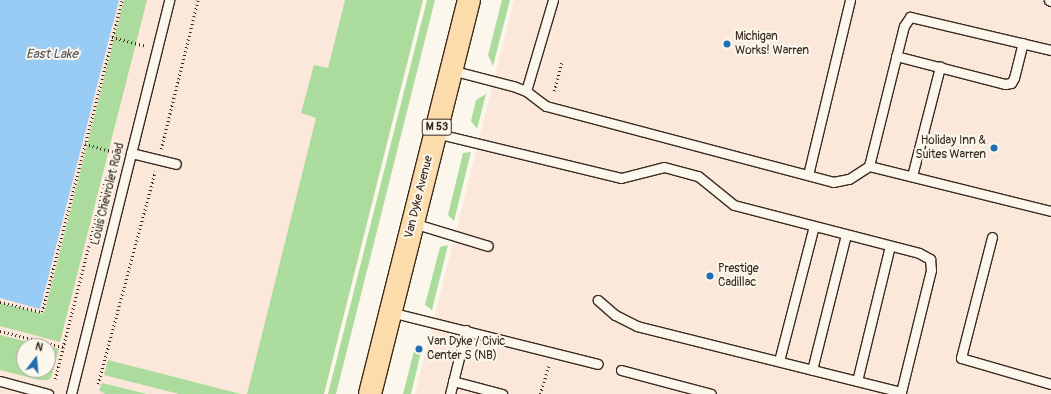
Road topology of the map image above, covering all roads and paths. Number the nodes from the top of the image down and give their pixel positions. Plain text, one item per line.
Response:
1 (122, 0) edge
2 (170, 0) edge
3 (198, 0) edge
4 (469, 0) edge
5 (553, 0) edge
6 (850, 0) edge
7 (112, 37) junction
8 (148, 40) dead end
9 (1023, 43) junction
10 (147, 46) junction
11 (1051, 50) edge
12 (145, 54) dead end
13 (896, 56) junction
14 (562, 62) dead end
15 (940, 67) junction
16 (451, 70) junction
17 (526, 91) junction
18 (554, 91) dead end
19 (435, 133) junction
20 (85, 144) junction
21 (121, 146) dead end
22 (131, 152) junction
23 (119, 154) junction
24 (118, 160) dead end
25 (158, 160) junction
26 (176, 164) dead end
27 (869, 166) junction
28 (116, 167) dead end
29 (808, 175) junction
30 (912, 176) junction
31 (1051, 211) edge
32 (412, 223) junction
33 (814, 226) junction
34 (846, 235) junction
35 (992, 237) dead end
36 (488, 246) dead end
37 (890, 246) junction
38 (598, 300) dead end
39 (0, 302) edge
40 (390, 312) junction
41 (466, 330) junction
42 (0, 331) edge
43 (63, 347) junction
44 (552, 352) junction
45 (779, 361) junction
46 (598, 364) dead end
47 (621, 370) dead end
48 (812, 370) junction
49 (55, 379) dead end
50 (0, 381) edge
51 (453, 381) junction
52 (857, 381) junction
53 (98, 384) dead end
54 (1051, 384) edge
55 (903, 393) edge
56 (48, 394) edge
57 (70, 394) edge
58 (370, 394) edge
59 (450, 394) edge
60 (502, 394) edge
61 (540, 394) edge
62 (710, 394) edge

1 - 7 path
2 - 22 lane, Louis Chevrolet Road
3 - 25 path
4 - 16 main road, Van Dyke Avenue / M 53
5 - 17 lane
6 - 29 lane
7 - 10 path
7 - 20 path
8 - 10 path
9 - 11 lane
9 - 13 lane
9 - 15 lane
10 - 12 path
13 - 15 lane
13 - 27 lane
14 - 18 path
15 - 30 lane
16 - 17 lane
16 - 19 main road, Van Dyke Avenue / M 53
17 - 29 lane
19 - 32 main road, Van Dyke Avenue / M 53
19 - 33 lane
20 - 23 path
20 - 39 path
21 - 23 path
22 - 25 lane
22 - 57 lane, Louis Chevrolet Road
23 - 24 path
25 - 26 lane
25 - 53 path
27 - 29 lane
27 - 30 lane
28 - 43 path
30 - 31 lane
32 - 36 lane
32 - 40 main road, Van Dyke Avenue / M 53
33 - 34 lane
33 - 45 lane
34 - 37 lane
34 - 48 lane
35 - 54 lane
37 - 52 lane
37 - 55 lane
38 - 45 lane
40 - 41 lane
40 - 58 main road, Van Dyke Avenue / M 53
41 - 44 lane
41 - 51 lane
42 - 43 path
43 - 49 path
44 - 46 lane
44 - 61 path
45 - 48 lane
47 - 62 lane
48 - 52 lane
50 - 56 lane
51 - 59 lane
51 - 60 lane
52 - 55 lane

